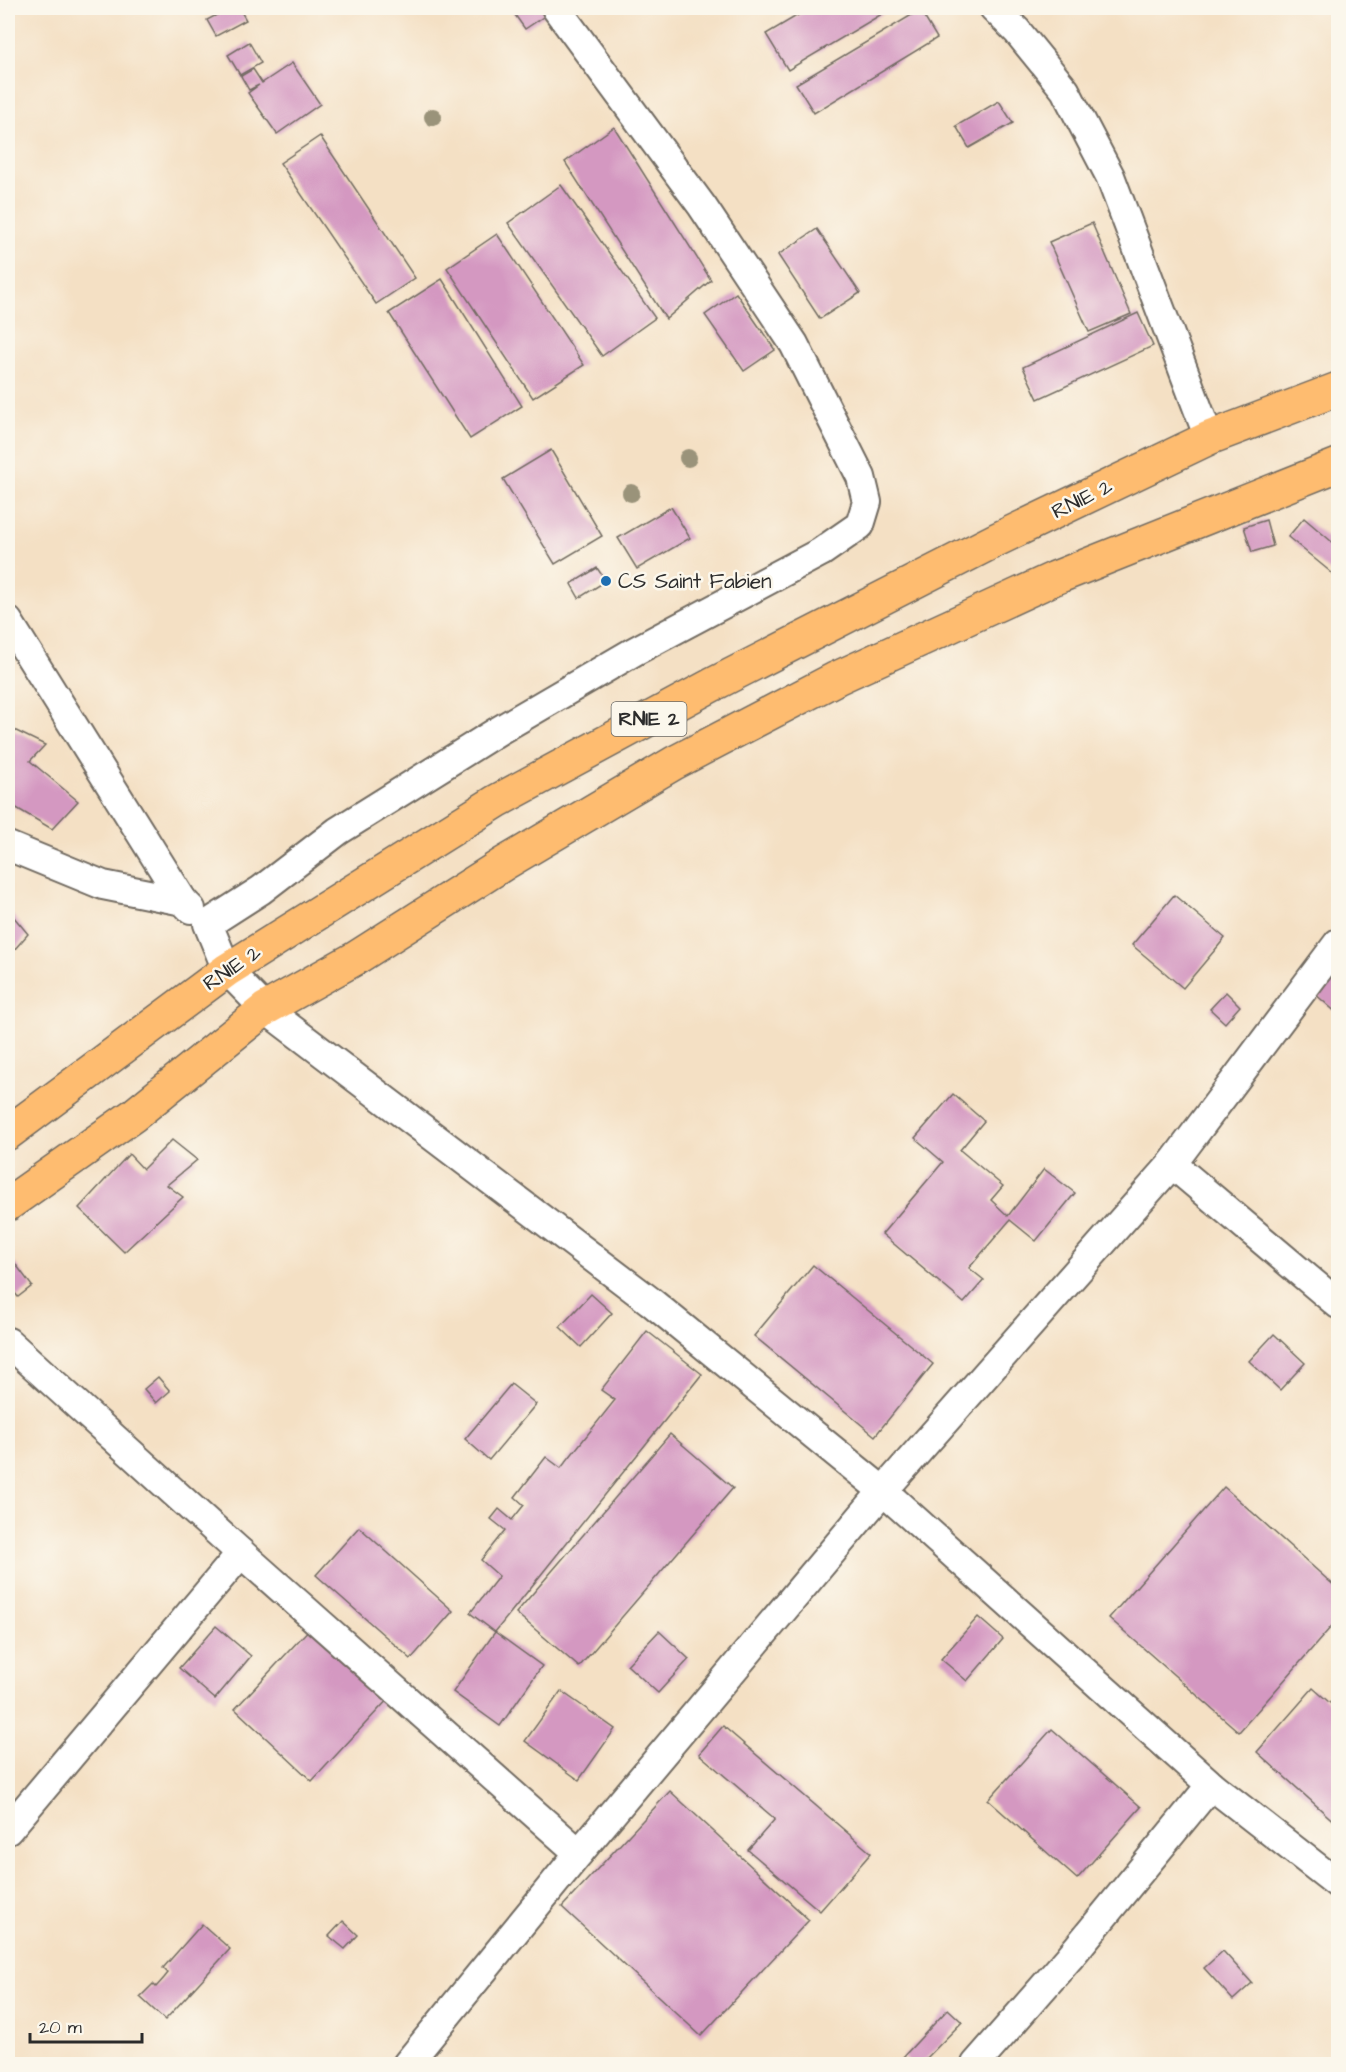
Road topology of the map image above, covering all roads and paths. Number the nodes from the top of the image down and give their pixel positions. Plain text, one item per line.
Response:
1 (556, 8) edge
2 (994, 8) edge
3 (1338, 389) edge
4 (1209, 438) junction
5 (1338, 465) edge
6 (8, 621) edge
7 (8, 846) edge
8 (183, 902) junction
9 (208, 924) junction
10 (1338, 943) edge
11 (227, 970) junction
12 (265, 1009) junction
13 (8, 1133) edge
14 (1172, 1164) junction
15 (8, 1204) edge
16 (1338, 1304) edge
17 (8, 1342) edge
18 (883, 1491) junction
19 (241, 1553) junction
20 (1211, 1785) junction
21 (8, 1830) edge
22 (579, 1853) junction
23 (1338, 1884) edge
24 (407, 2064) edge
25 (976, 2064) edge

1 - 9 street
2 - 4 street
3 - 4 highway, RNIE 2 / RNIE 2
4 - 11 highway, RNIE 2 / RNIE 2
5 - 12 highway, RNIE 2 / RNIE 2
6 - 8 street
7 - 8 street
8 - 9 street
9 - 11 street
10 - 14 street
11 - 12 street
11 - 13 highway, RNIE 2 / RNIE 2
12 - 15 highway, RNIE 2 / RNIE 2
12 - 18 street
14 - 16 street
14 - 18 street
17 - 19 street
18 - 20 street
18 - 22 street
19 - 21 street
19 - 22 street
20 - 23 street
20 - 25 street
22 - 24 street

